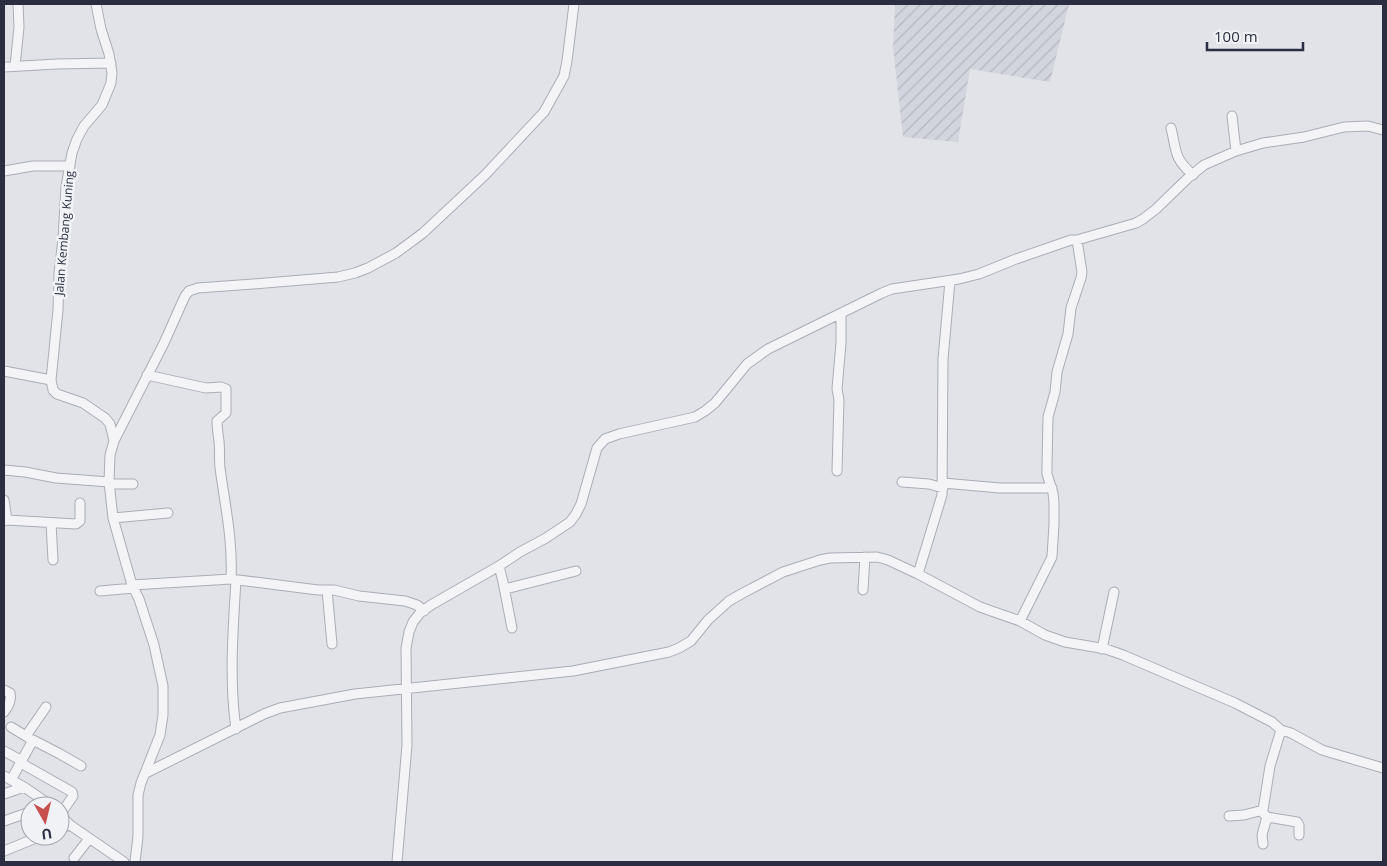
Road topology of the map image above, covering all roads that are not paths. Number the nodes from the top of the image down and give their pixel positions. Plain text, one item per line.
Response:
1 (18, 4) edge
2 (96, 4) edge
3 (574, 4) edge
4 (111, 63) junction
5 (15, 66) junction
6 (4, 67) edge
7 (1232, 116) dead end
8 (1171, 128) dead end
9 (1383, 130) edge
10 (1236, 152) junction
11 (70, 166) junction
12 (4, 171) edge
13 (1193, 175) junction
14 (1077, 240) junction
15 (950, 282) junction
16 (841, 314) junction
17 (4, 371) edge
18 (147, 376) junction
19 (51, 380) junction
20 (114, 441) junction
21 (4, 470) edge
22 (837, 472) dead end
23 (902, 482) dead end
24 (109, 483) junction
25 (133, 484) dead end
26 (943, 485) junction
27 (1052, 488) junction
28 (4, 500) edge
29 (80, 504) dead end
30 (168, 514) dead end
31 (113, 518) junction
32 (5, 520) edge
33 (51, 523) junction
34 (865, 557) junction
35 (53, 560) dead end
36 (499, 566) junction
37 (576, 571) dead end
38 (918, 574) junction
39 (233, 580) junction
40 (133, 587) junction
41 (505, 589) junction
42 (327, 590) junction
43 (863, 590) dead end
44 (100, 591) dead end
45 (1114, 592) dead end
46 (424, 611) junction
47 (1020, 621) junction
48 (512, 628) dead end
49 (332, 644) dead end
50 (1102, 649) junction
51 (406, 689) junction
52 (4, 690) edge
53 (46, 707) dead end
54 (4, 712) edge
55 (11, 727) dead end
56 (236, 729) junction
57 (1281, 730) junction
58 (29, 738) junction
59 (4, 751) edge
60 (22, 762) junction
61 (80, 766) dead end
62 (1383, 768) edge
63 (146, 773) junction
64 (8, 778) edge
65 (24, 787) junction
66 (4, 794) edge
67 (37, 796) edge
68 (70, 800) edge
69 (1265, 814) junction
70 (20, 815) edge
71 (1229, 816) dead end
72 (4, 821) edge
73 (70, 825) edge
74 (1299, 835) dead end
75 (90, 839) junction
76 (1263, 844) dead end
77 (20, 845) edge
78 (4, 851) edge
79 (74, 858) dead end
80 (124, 862) edge
81 (135, 862) edge
82 (396, 862) edge

1 - 5 street
2 - 4 street, Jalan Kembang Kuning
3 - 18 street
4 - 5 street
4 - 11 street, Jalan Kembang Kuning
5 - 6 street
7 - 10 street
8 - 13 street
9 - 10 street
10 - 13 street
11 - 12 street
11 - 19 street, Jalan Kembang Kuning
13 - 14 street
14 - 15 street
14 - 27 street
15 - 16 street
15 - 26 street
16 - 22 street
16 - 36 street
17 - 19 street
18 - 20 street
18 - 39 street
19 - 20 street
20 - 24 street
21 - 24 street
23 - 26 street
24 - 25 street
24 - 31 street
26 - 27 street
26 - 38 street
27 - 47 street
28 - 32 street
29 - 33 street
30 - 31 street
31 - 40 street
32 - 33 street
33 - 35 street
34 - 38 street
34 - 43 street
34 - 51 street
36 - 41 street
36 - 46 street
37 - 41 street
38 - 47 street
39 - 40 street
39 - 42 street
39 - 56 street
40 - 44 street
40 - 63 street
41 - 48 street
42 - 46 street
42 - 49 street
45 - 50 street
46 - 51 street
47 - 50 street
50 - 57 street
51 - 56 street
51 - 82 street
52 - 54 street
53 - 58 street
55 - 58 street
56 - 63 street
57 - 62 street
57 - 69 street
58 - 60 street
58 - 61 street
59 - 60 street
60 - 64 street
60 - 68 street
63 - 81 street
64 - 65 street
65 - 66 street
65 - 67 street
69 - 71 street
69 - 74 street
69 - 76 street
70 - 72 street
73 - 75 street
75 - 79 street
75 - 80 street
77 - 78 street

